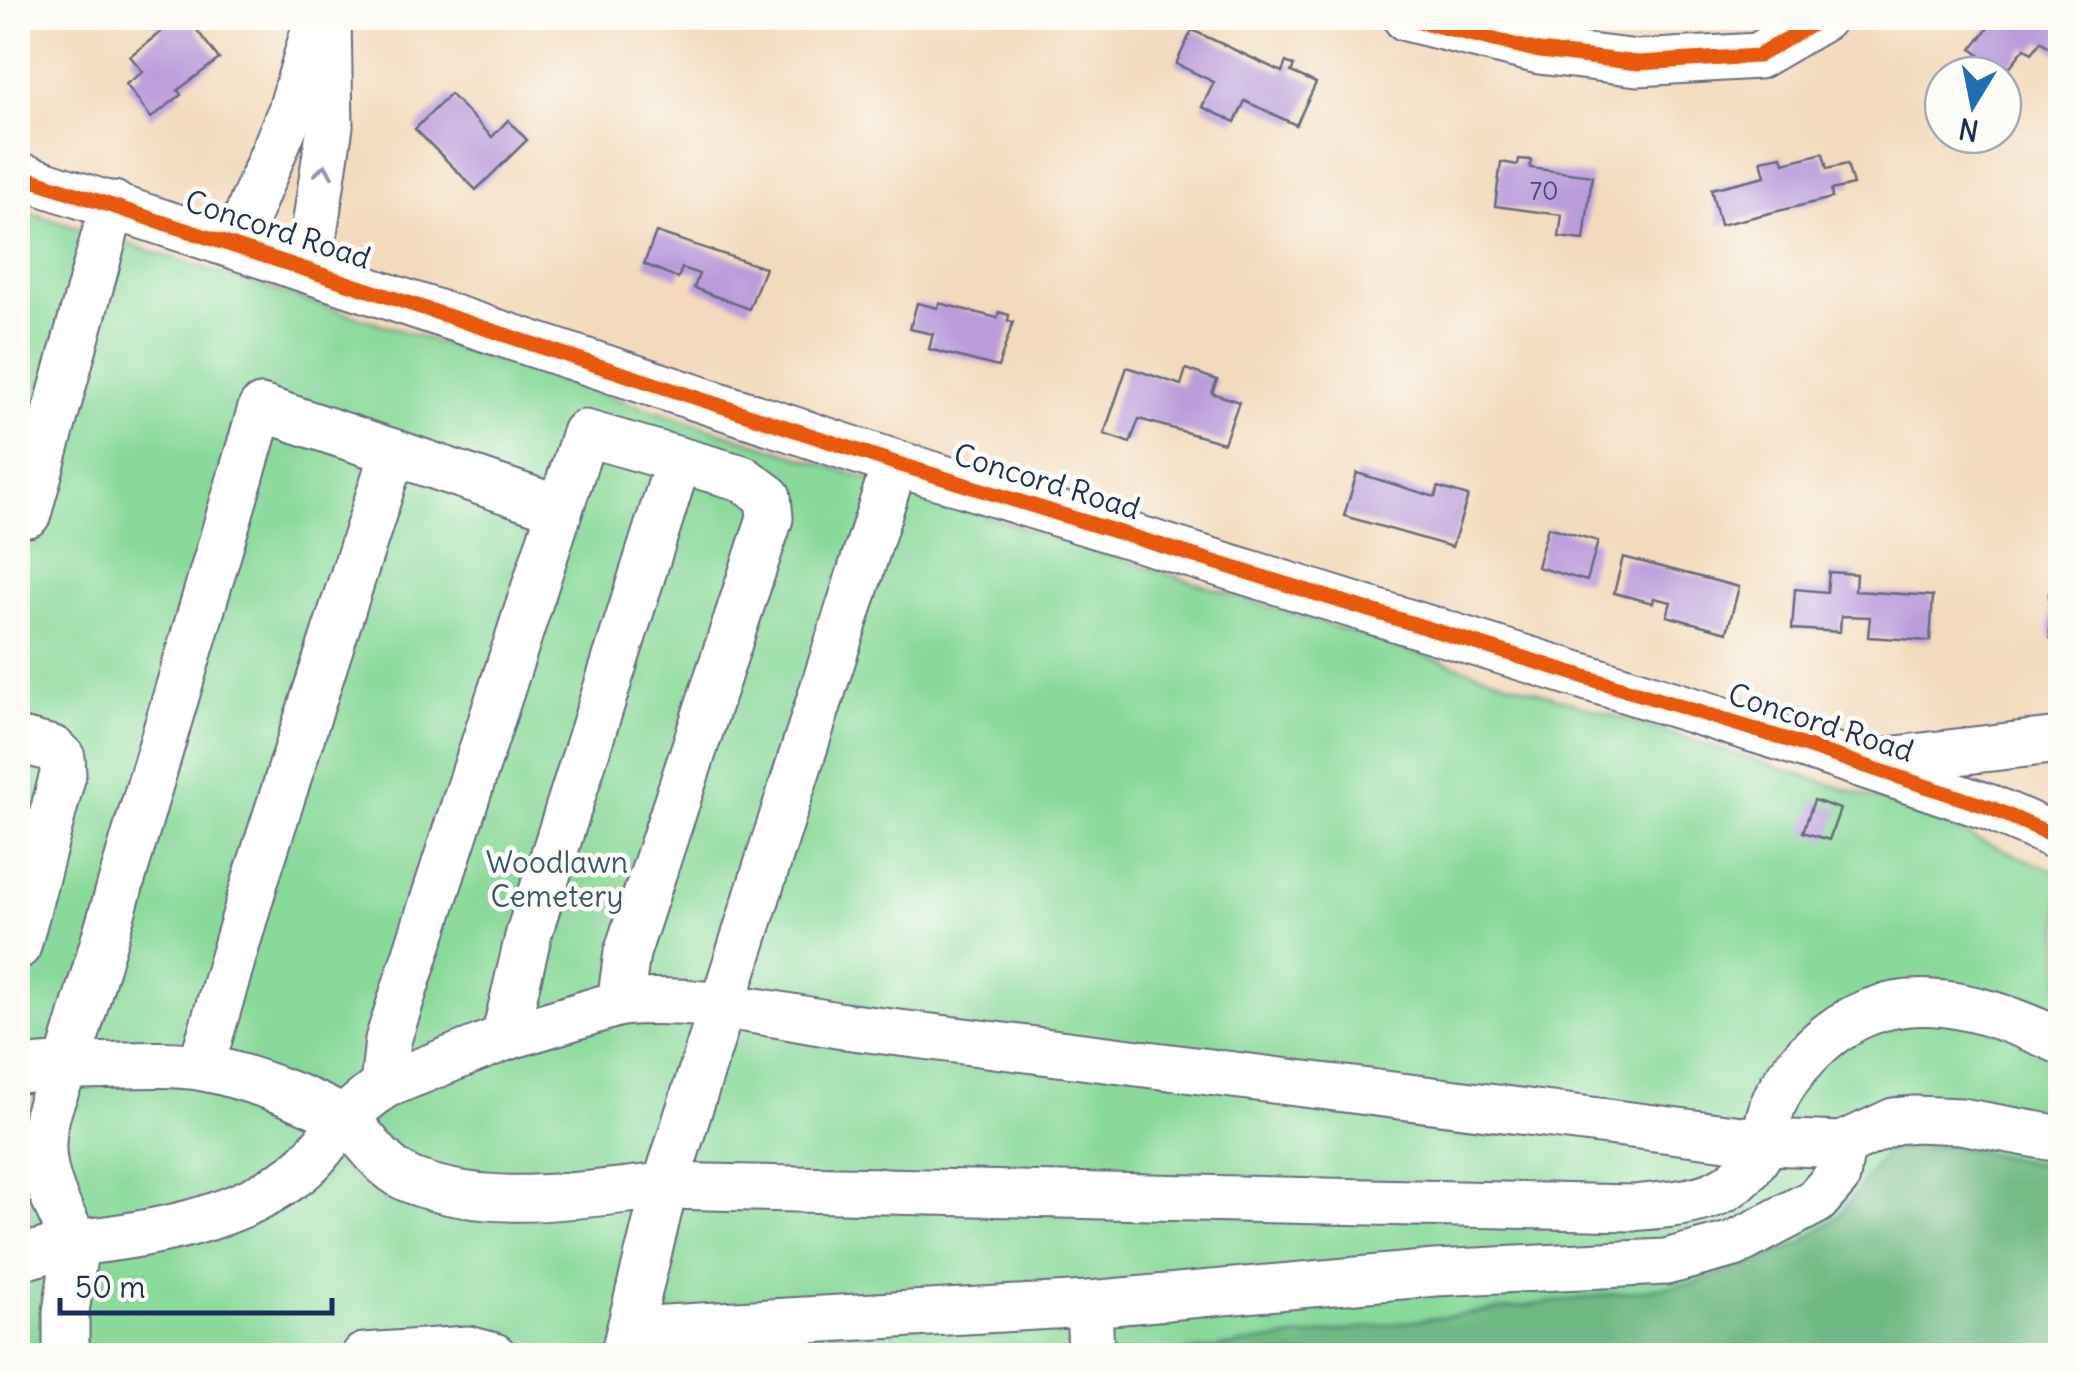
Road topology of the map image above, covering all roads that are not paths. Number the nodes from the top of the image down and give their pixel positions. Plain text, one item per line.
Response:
1 (318, 18) edge
2 (328, 18) edge
3 (1406, 18) edge
4 (1824, 18) edge
5 (18, 175) edge
6 (113, 204) junction
7 (236, 244) junction
8 (309, 267) junction
9 (604, 368) junction
10 (585, 433) junction
11 (393, 452) junction
12 (678, 462) junction
13 (895, 463) junction
14 (560, 509) junction
15 (28, 514) dead end
16 (18, 740) edge
17 (2060, 740) edge
18 (1858, 763) junction
19 (2060, 838) edge
20 (18, 946) edge
21 (620, 1003) junction
22 (723, 1006) junction
23 (504, 1038) junction
24 (2060, 1042) edge
25 (67, 1066) junction
26 (201, 1068) junction
27 (18, 1070) edge
28 (383, 1086) junction
29 (344, 1119) junction
30 (2060, 1139) edge
31 (1766, 1142) junction
32 (1842, 1146) junction
33 (665, 1186) junction
34 (76, 1244) junction
35 (18, 1258) edge
36 (1089, 1304) junction
37 (627, 1343) edge
38 (66, 1356) edge
39 (364, 1356) edge
40 (494, 1356) edge
41 (1092, 1356) edge

1 - 7 street
8 -> 2 street
3 - 4 street
5 - 6 street, Concord Road
6 - 7 street, Concord Road
6 - 15 street
7 - 8 street, Concord Road
8 - 9 street, Concord Road
9 - 10 street
9 - 13 street, Concord Road
10 - 12 street
10 - 14 street
11 - 14 street
11 - 25 street
11 - 26 street
12 - 21 street
12 - 23 street
13 - 18 street, Concord Road
13 - 22 street
14 - 28 street
16 - 20 street
17 - 18 street
18 - 19 street, Concord Road
21 - 22 street
21 - 23 street
22 - 31 street
22 - 33 street
23 - 28 street
24 - 31 street
25 - 26 street
25 - 27 street
25 - 34 street
26 - 29 street
28 - 29 street
29 - 33 street
29 - 34 street
30 - 32 street
31 - 32 street
31 - 33 street
32 - 36 street
33 - 37 street
34 - 35 street
34 - 38 street
36 - 37 street
36 - 41 street
39 - 40 street

